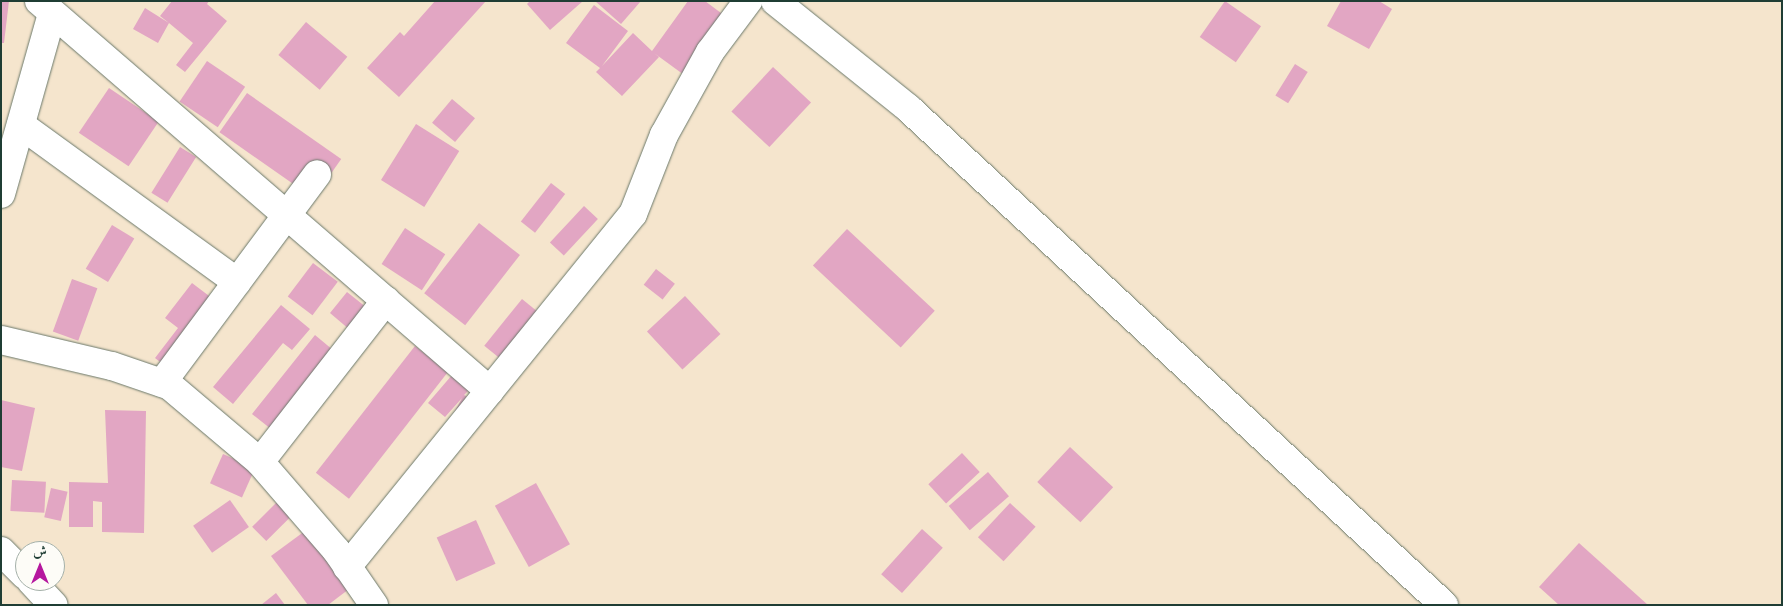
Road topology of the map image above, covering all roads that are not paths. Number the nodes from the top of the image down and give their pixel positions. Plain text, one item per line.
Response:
1 (748, 1) edge
2 (775, 1) edge
3 (45, 8) edge
4 (21, 125) junction
5 (317, 174) dead end
6 (1, 194) edge
7 (285, 218) junction
8 (237, 282) junction
9 (386, 300) junction
10 (1, 340) edge
11 (162, 383) junction
12 (490, 391) junction
13 (260, 462) junction
14 (1, 550) edge
15 (15, 565) edge
16 (347, 567) junction
17 (40, 591) edge
18 (53, 605) edge
19 (374, 605) edge
20 (1444, 605) edge

1 - 12 street
2 - 20 street
3 - 4 street
3 - 7 street
4 - 6 street
4 - 8 street
5 - 7 street
7 - 8 street
7 - 9 street
8 - 11 street
9 - 12 street
9 - 13 street
10 - 11 street
11 - 13 street
12 - 16 street
13 - 16 street
14 - 15 street
16 - 19 street
17 - 18 street

